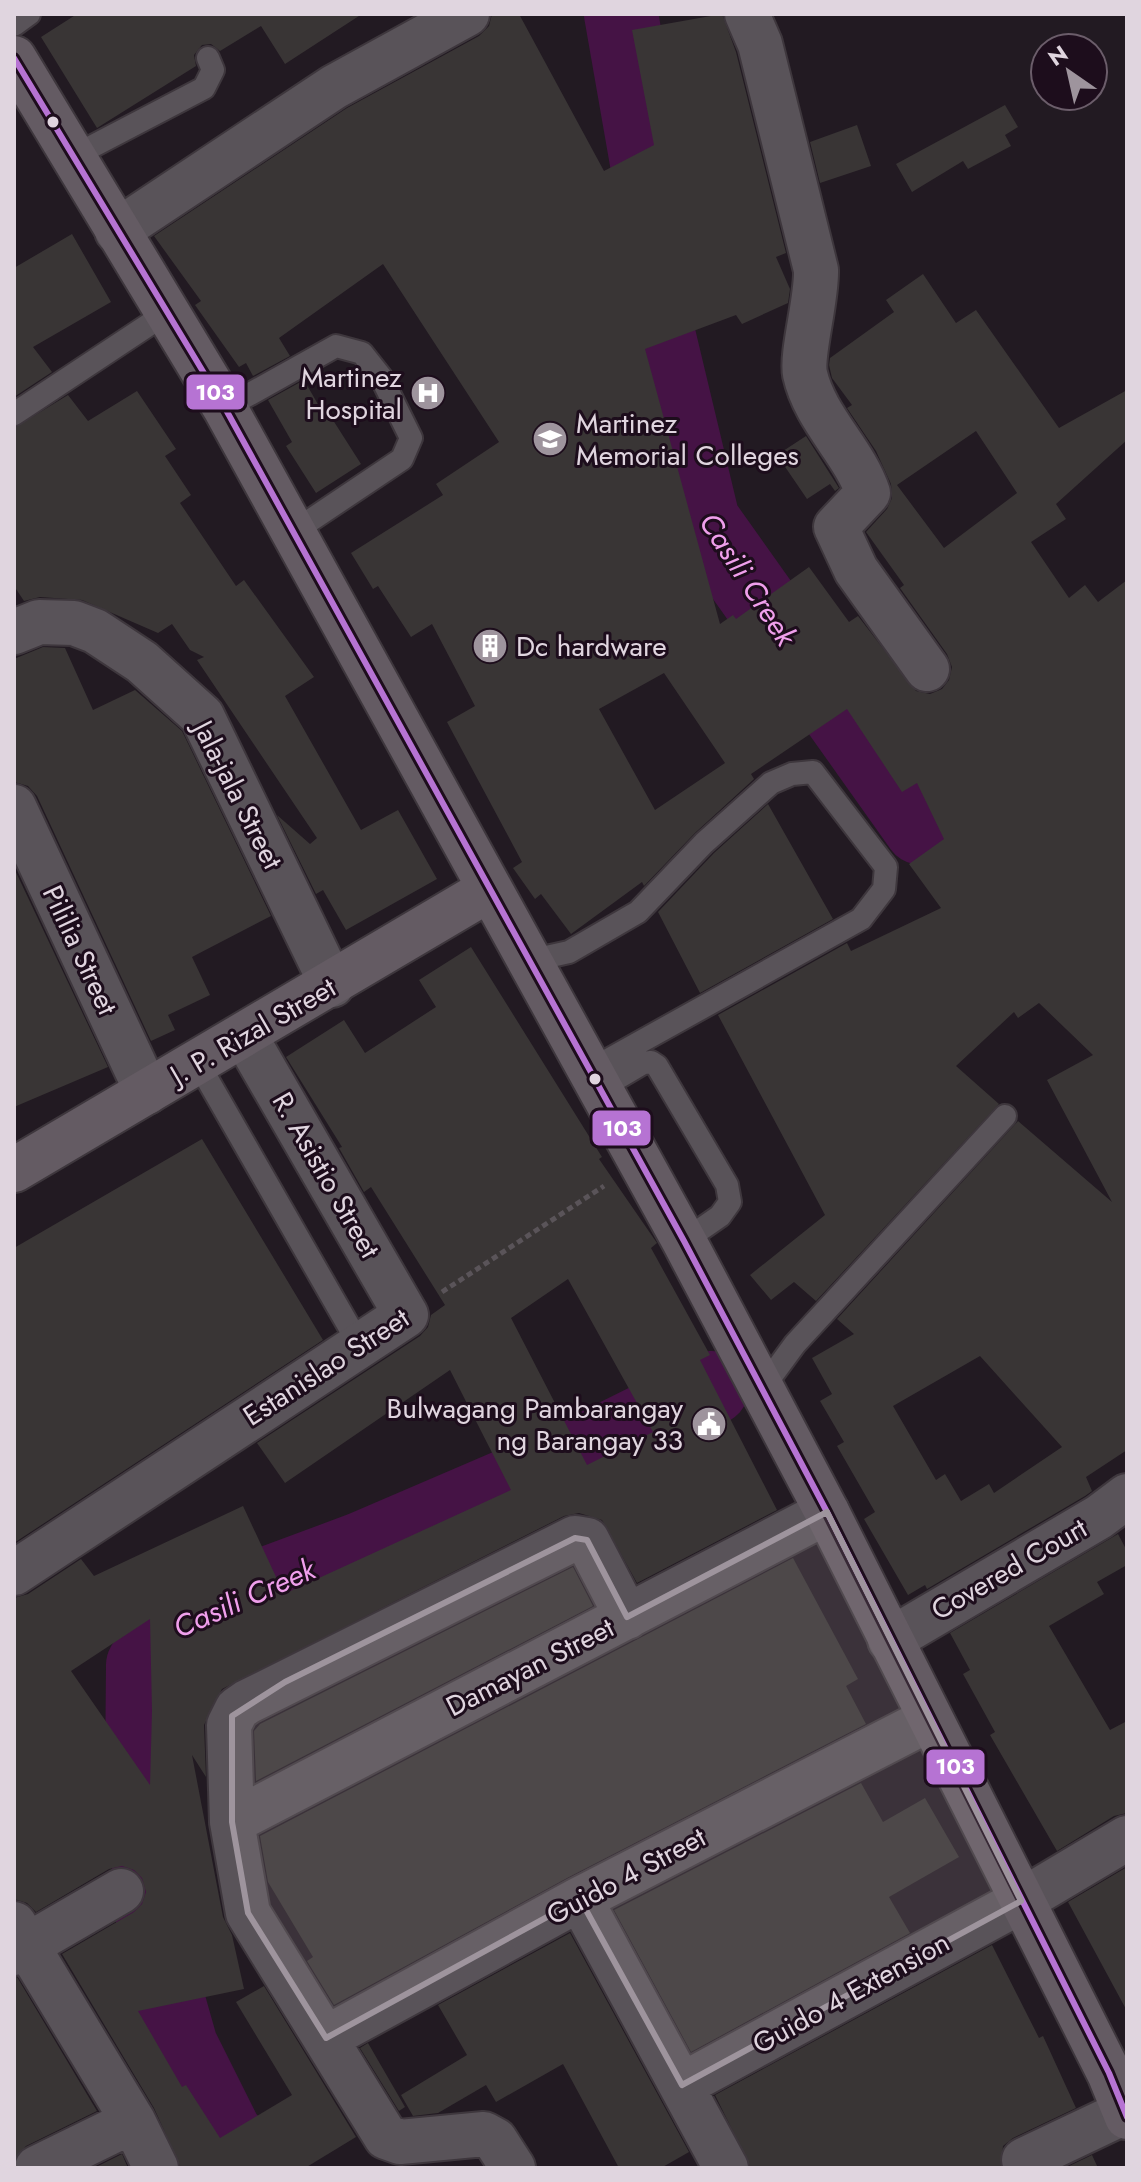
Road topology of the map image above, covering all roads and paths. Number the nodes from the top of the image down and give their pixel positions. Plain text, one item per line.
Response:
1 (29, 14) edge
2 (467, 14) edge
3 (747, 14) edge
4 (14, 25) edge
5 (14, 58) edge
6 (208, 58) dead end
7 (72, 157) junction
8 (117, 231) junction
9 (168, 312) junction
10 (225, 408) junction
11 (14, 414) edge
12 (293, 532) junction
13 (14, 632) edge
14 (927, 669) dead end
15 (14, 807) edge
16 (490, 889) junction
17 (528, 956) junction
18 (332, 985) junction
19 (245, 1036) junction
20 (198, 1063) junction
21 (594, 1080) junction
22 (147, 1092) junction
23 (1005, 1116) dead end
24 (639, 1164) junction
25 (14, 1170) edge
26 (684, 1241) junction
27 (406, 1315) junction
28 (359, 1344) junction
29 (753, 1372) junction
30 (1127, 1496) edge
31 (827, 1512) junction
32 (14, 1573) edge
33 (627, 1617) junction
34 (890, 1640) junction
35 (930, 1719) junction
36 (232, 1822) junction
37 (1127, 1838) edge
38 (121, 1891) dead end
39 (580, 1899) junction
40 (1021, 1901) junction
41 (19, 1941) edge
42 (326, 2038) junction
43 (682, 2085) junction
44 (1122, 2092) edge
45 (133, 2121) junction
46 (1024, 2160) dead end
47 (37, 2168) edge
48 (156, 2168) edge
49 (513, 2168) edge
50 (726, 2168) edge

1 - 4 lane
2 - 8 street
3 - 14 street
5 - 7 main road
6 - 7 lane
7 - 8 main road
8 - 9 main road
9 - 10 main road
9 - 11 lane
10 - 12 main road
10 - 12 lane
12 - 16 main road
13 - 18 street, Jala-jala Street
15 - 22 street, Pililia Street
16 - 17 main road
16 - 18 main road, J. P. Rizal Street
17 - 21 main road
17 - 21 lane
18 - 19 main road, J. P. Rizal Street
19 - 20 main road, J. P. Rizal Street
19 - 27 street, R. Asistio Street
20 - 22 main road, J. P. Rizal Street
20 - 28 lane
21 - 24 main road
21 - 26 lane
22 - 25 main road, J. P. Rizal Street
23 - 29 lane
24 - 26 main road
24 - 27 path, Estanislao Street
26 - 29 main road
27 - 28 street, Estanislao Street
28 - 32 street, Estanislao Street
29 - 31 main road
30 - 34 street, Covered Court
31 - 33 street, Damayan Street
31 - 34 main road
33 - 36 street, Damayan Street
33 - 36 street
34 - 35 main road
35 - 39 street, Guido 4 Street
35 - 40 main road
36 - 42 street
37 - 40 street, Guido 4 Extension
38 - 41 street
39 - 42 street, Guido 4 Street
39 - 43 street
40 - 43 street, Guido 4 Extension
40 - 44 main road
41 - 45 street
42 - 49 street
43 - 50 street
44 - 46 street
45 - 47 street
45 - 48 street

